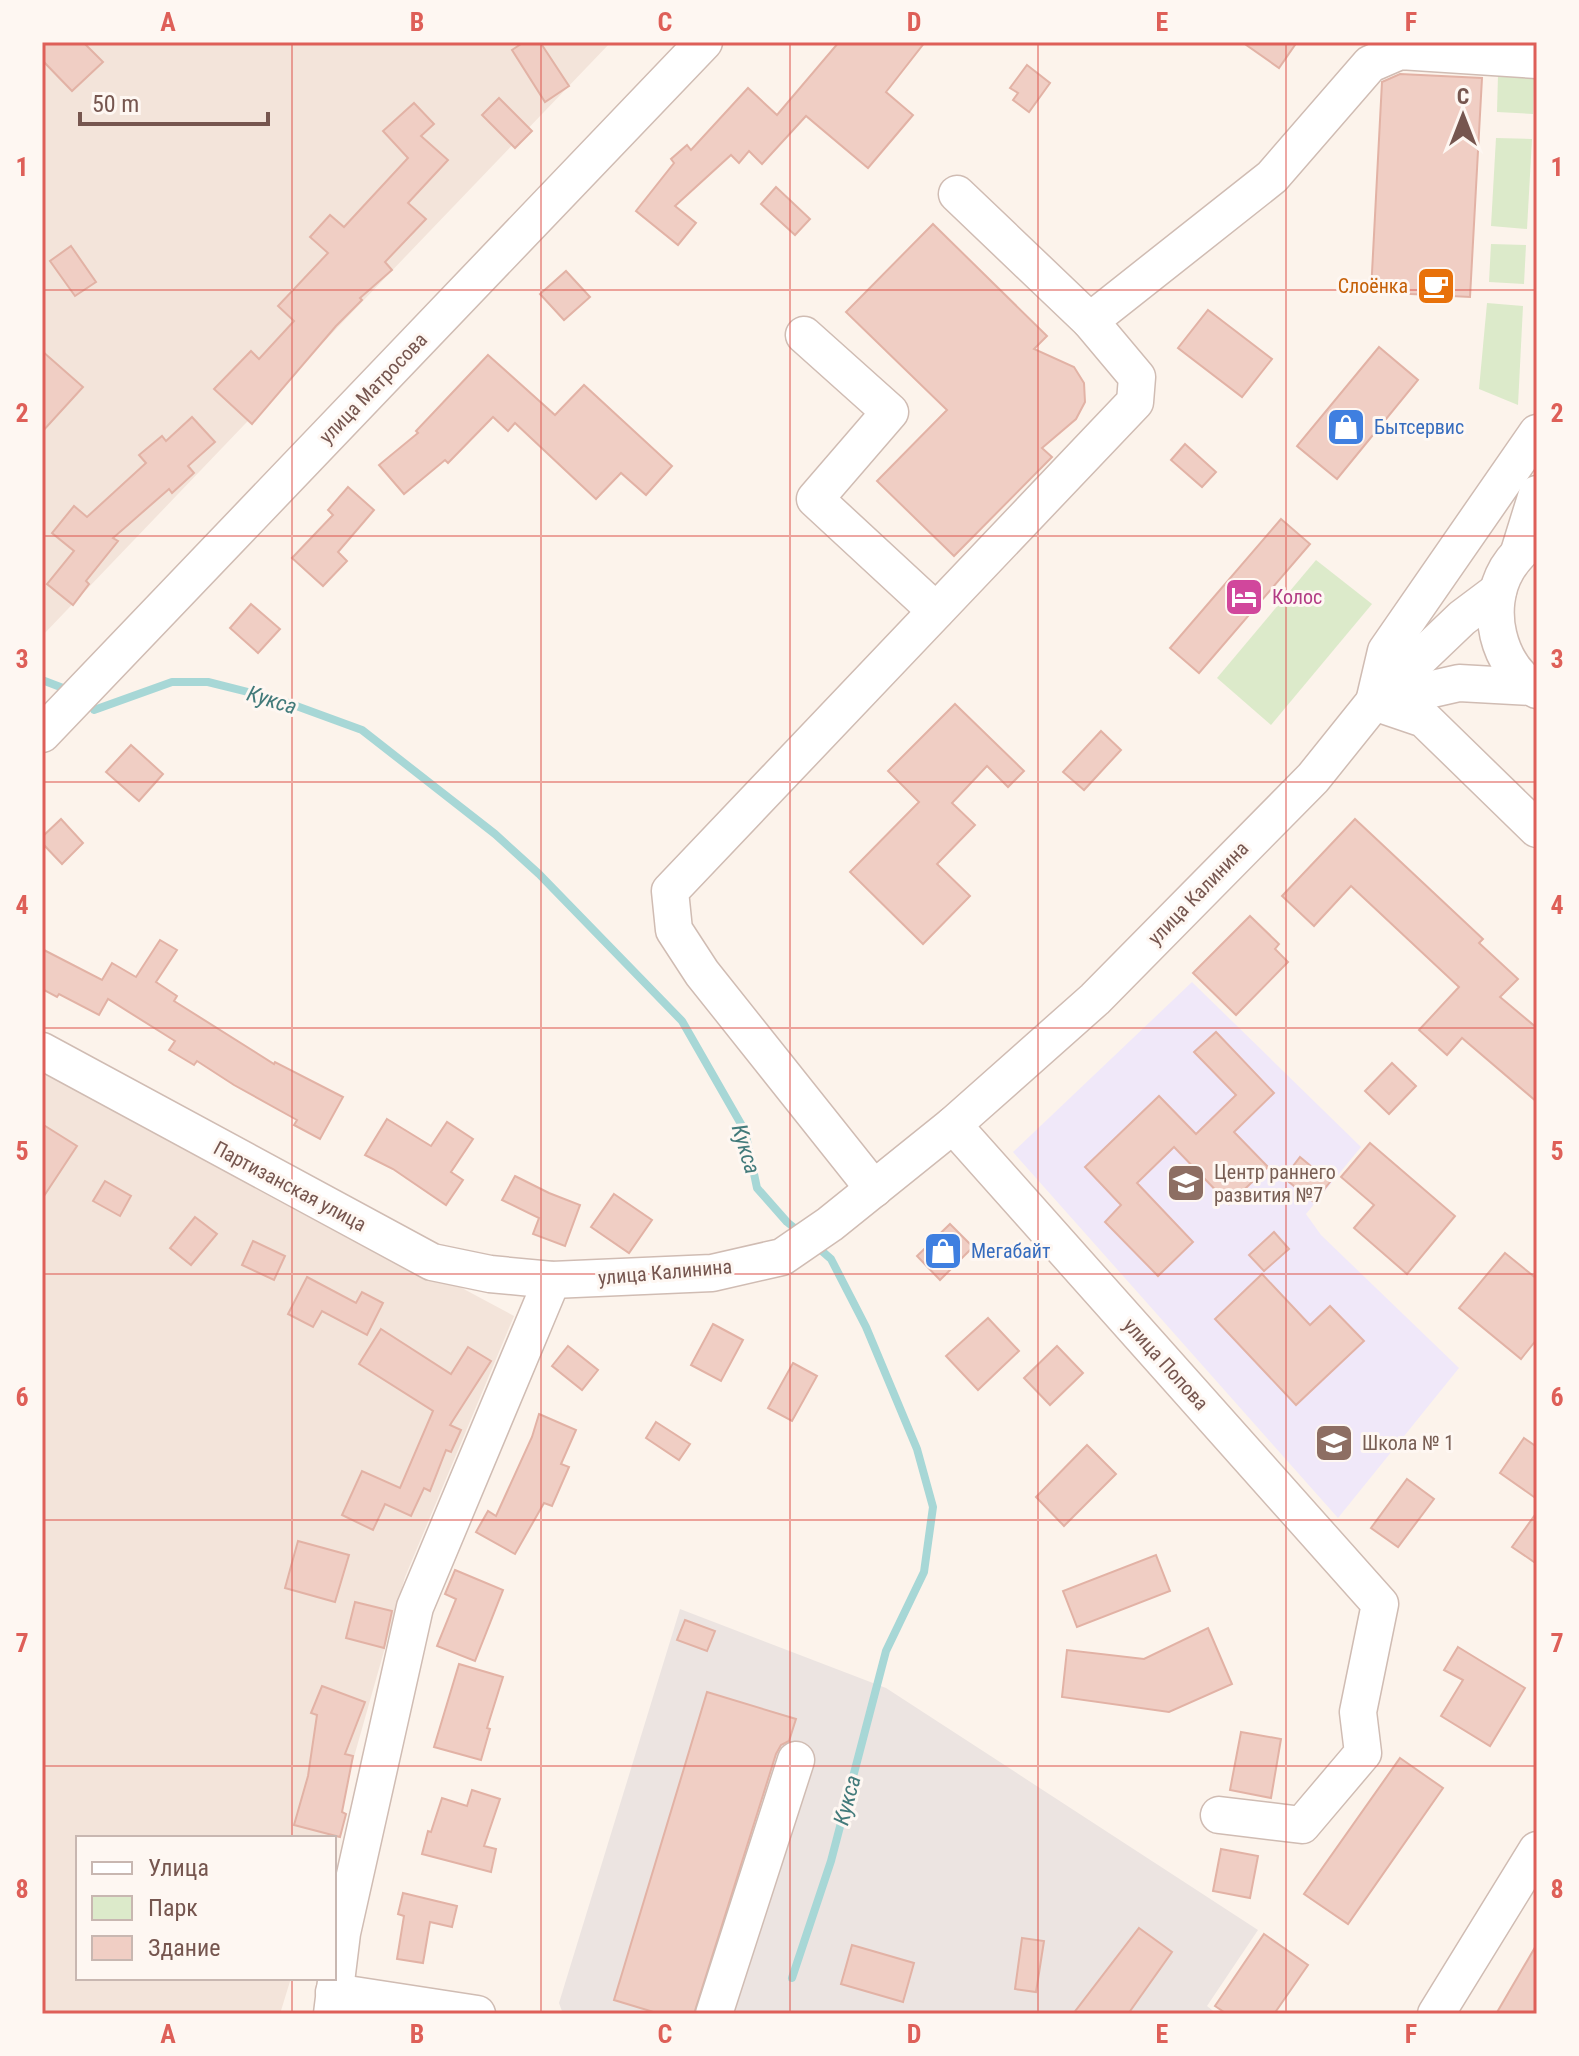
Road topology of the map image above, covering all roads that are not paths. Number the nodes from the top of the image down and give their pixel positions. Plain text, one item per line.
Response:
1 (704, 42) edge
2 (1537, 60) edge
3 (957, 194) dead end
4 (1090, 321) junction
5 (804, 335) dead end
6 (1537, 433) edge
7 (1537, 494) edge
8 (1528, 544) edge
9 (1498, 591) junction
10 (936, 611) junction
11 (1535, 696) edge
12 (1374, 702) junction
13 (42, 734) edge
14 (1537, 829) edge
15 (42, 1051) edge
16 (953, 1125) junction
17 (874, 1189) junction
18 (552, 1280) junction
19 (796, 1760) dead end
20 (1219, 1815) dead end
21 (1537, 1850) edge
22 (336, 1980) edge
23 (336, 1980) edge
24 (333, 2003) edge
25 (477, 2014) edge
26 (714, 2014) edge
27 (1436, 2014) edge

1 - 13 street, улица Матросова
2 - 4 street
3 - 4 street
4 - 10 street
5 - 10 street
6 - 12 street, улица Калинина
7 - 8 street
8 - 9 street
9 - 11 street
9 - 12 street, улица Калинина
10 - 17 street
11 - 12 street
12 - 14 street
12 - 16 street, улица Калинина
15 - 18 street, Партизанская улица
16 - 17 street, улица Калинина
16 - 20 street, улица Попова
17 - 18 street, улица Калинина
18 - 23 street
19 - 26 street
21 - 27 street
22 - 24 street
24 - 25 street

